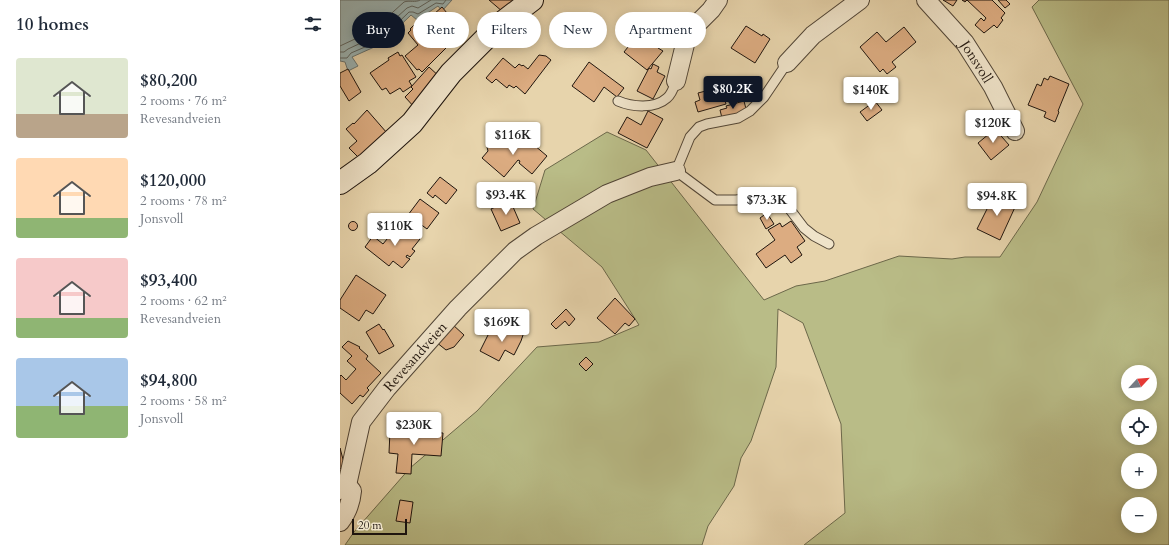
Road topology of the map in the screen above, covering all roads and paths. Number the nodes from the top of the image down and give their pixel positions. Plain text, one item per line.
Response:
1 (532, 0) edge
2 (718, 0) edge
3 (860, 0) edge
4 (926, 0) edge
5 (787, 63) joint
6 (676, 81) joint
7 (618, 101) dead end
8 (1015, 131) dead end
9 (676, 171) junction
10 (340, 183) edge
11 (829, 244) dead end
12 (343, 488) edge
13 (340, 522) edge

1 - 10 main road
2 - 6 street
3 - 5 street
4 - 8 street, Jonsvoll
5 - 9 lane
6 - 7 lane
9 - 11 lane
9 - 12 street, Revesandveien
12 - 13 street

